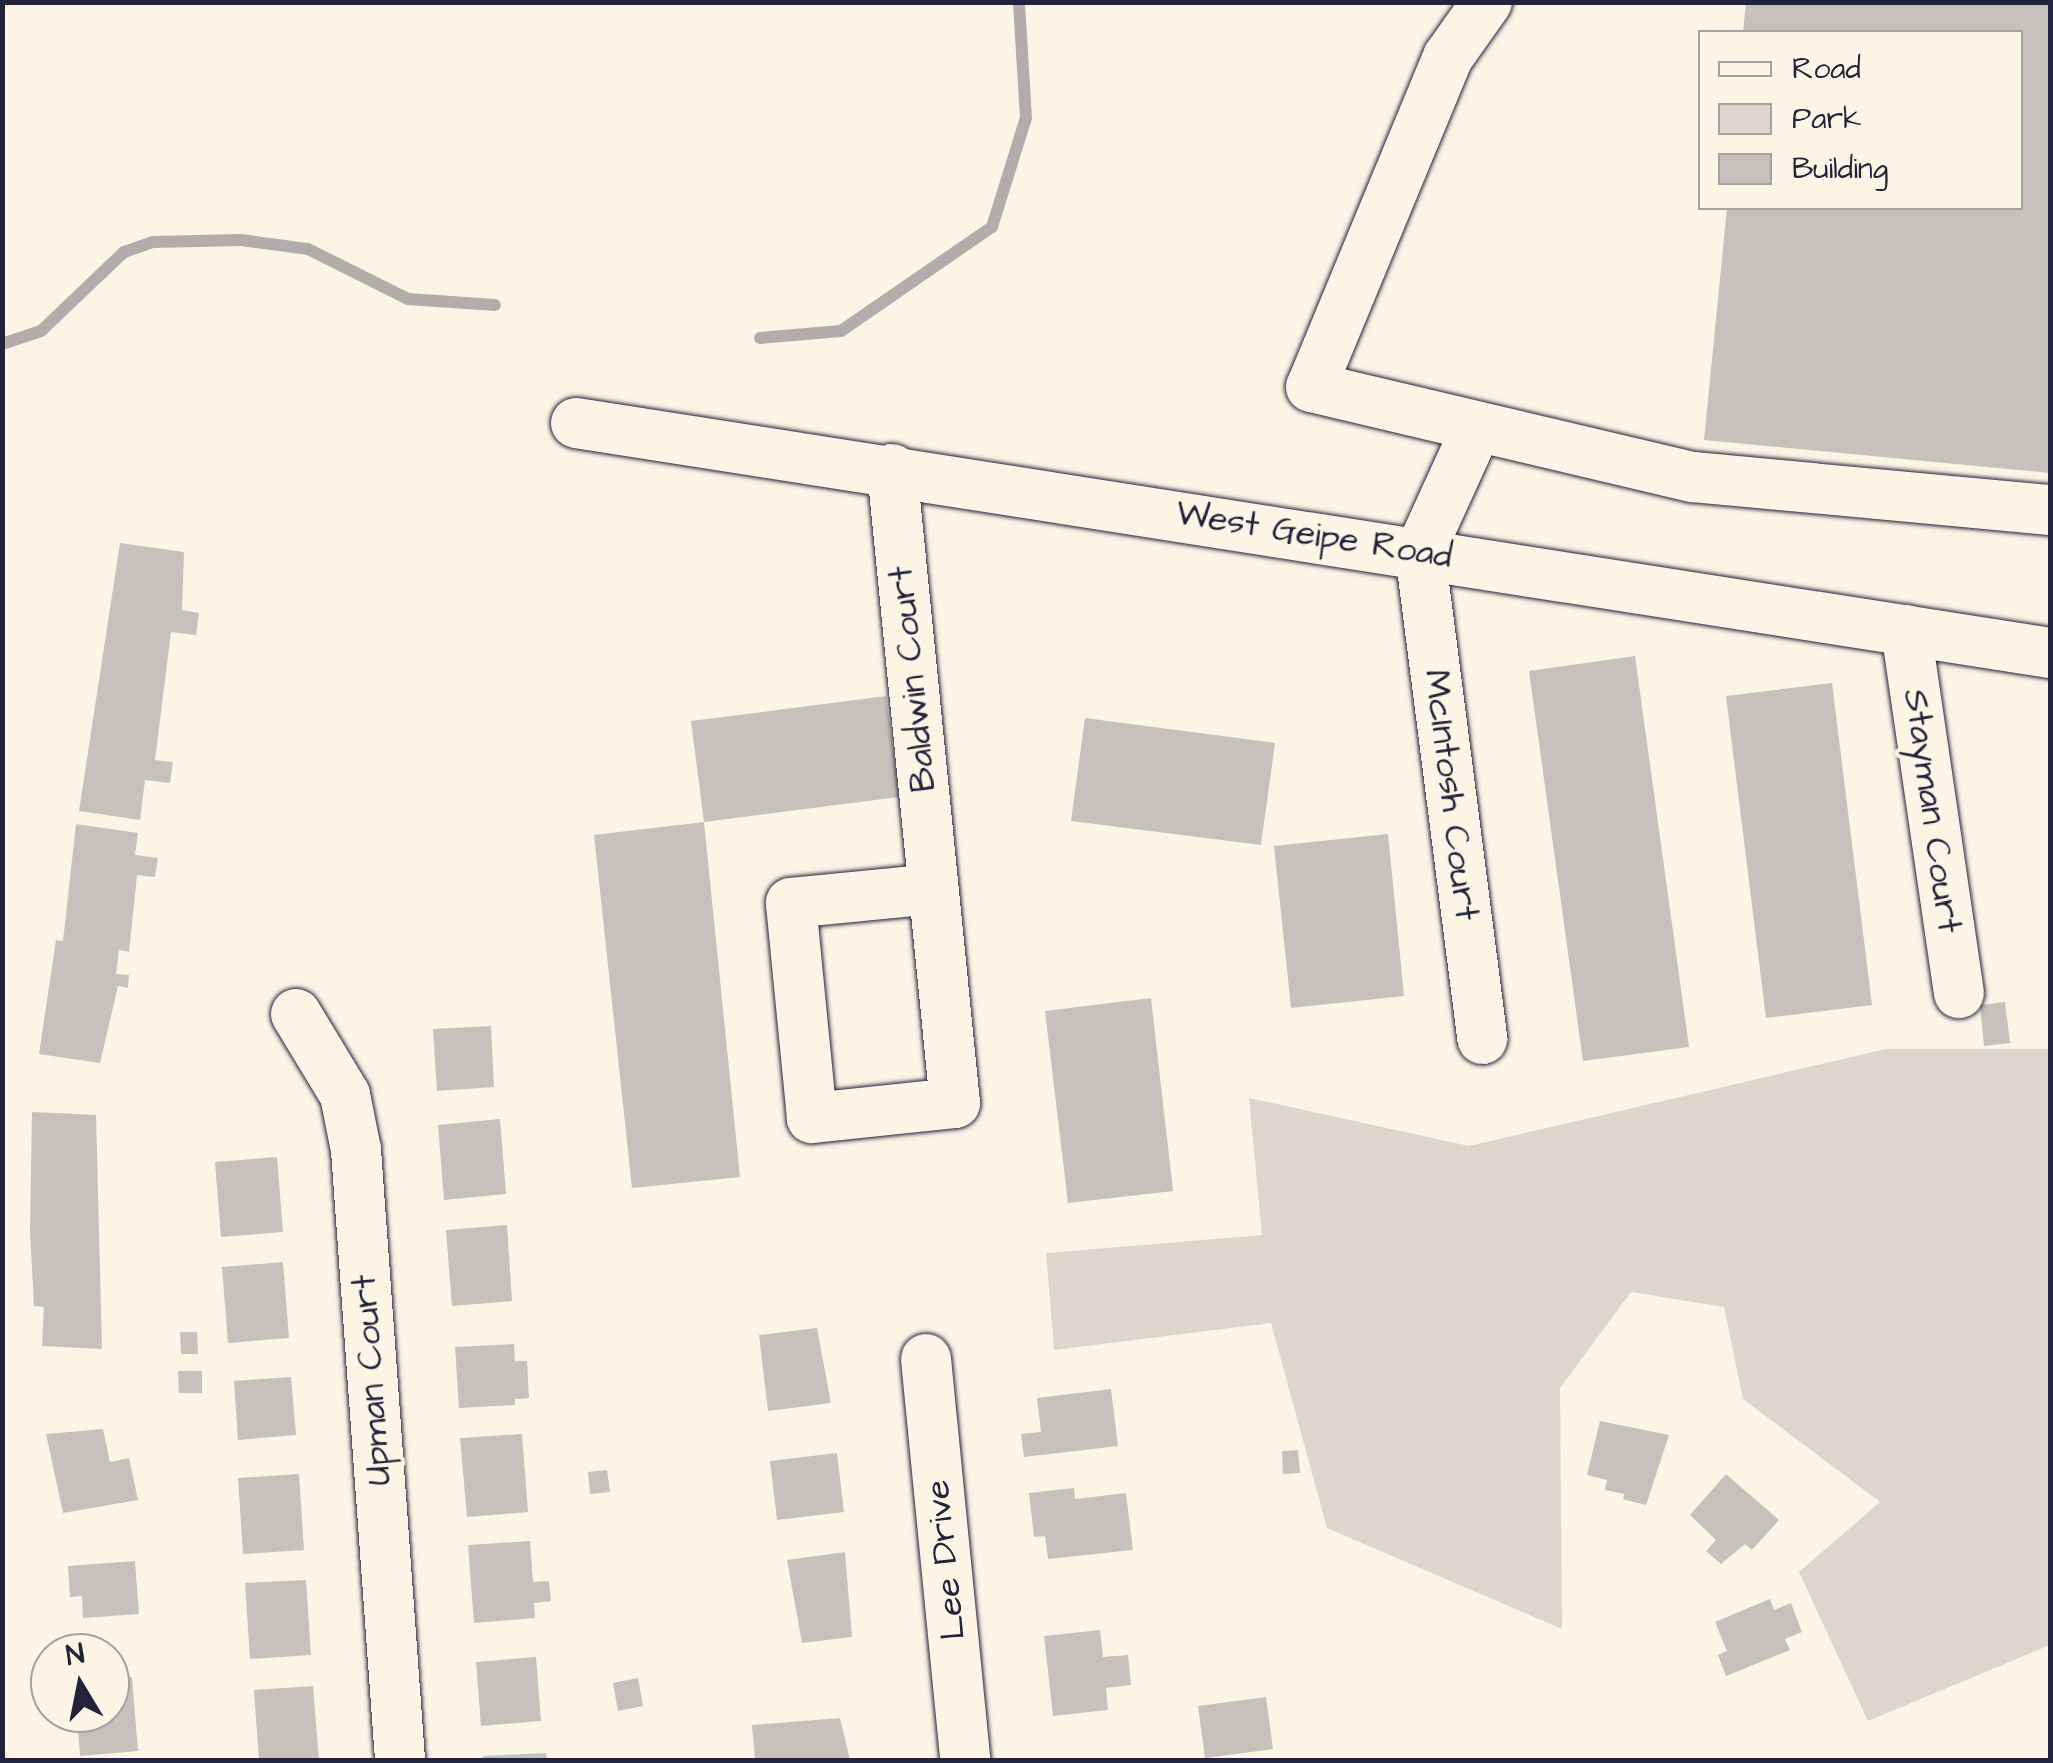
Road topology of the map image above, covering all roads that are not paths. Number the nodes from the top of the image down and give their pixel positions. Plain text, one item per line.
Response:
1 (1486, 2) edge
2 (576, 423) dead end
3 (1477, 426) junction
4 (892, 469) junction
5 (2050, 510) edge
6 (1420, 552) junction
7 (1906, 630) junction
8 (2050, 654) edge
9 (934, 889) junction
10 (1959, 993) dead end
11 (296, 1014) dead end
12 (1482, 1038) dead end
13 (926, 1359) dead end
14 (400, 1760) edge
15 (965, 1760) edge

1 - 3 street
2 - 4 street, West Geipe Road
3 - 5 street
3 - 6 street
4 - 6 street, West Geipe Road
4 - 9 street, Baldwin Court
6 - 7 street, West Geipe Road
6 - 12 street, McIntosh Court
7 - 8 street, West Geipe Road
7 - 10 street, Stayman Court
9 - 9 street, Baldwin Court
11 - 14 street, Upman Court
13 - 15 street, Lee Drive

